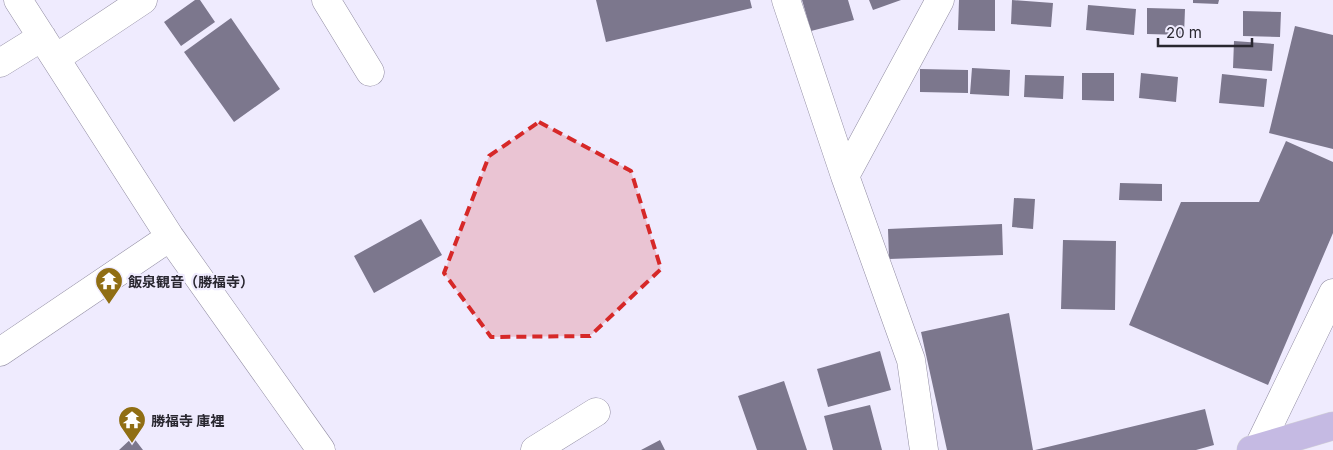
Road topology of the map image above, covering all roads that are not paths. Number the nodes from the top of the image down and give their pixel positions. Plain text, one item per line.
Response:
1 (18, 0) edge
2 (143, 0) edge
3 (326, 0) edge
4 (786, 0) edge
5 (940, 0) edge
6 (49, 47) junction
7 (0, 62) edge
8 (370, 72) dead end
9 (845, 176) junction
10 (170, 237) junction
11 (1333, 293) edge
12 (0, 352) edge
13 (596, 412) dead end
14 (1333, 426) edge
15 (1254, 449) edge
16 (321, 450) edge
17 (535, 450) edge
18 (924, 450) edge

1 - 6 street
2 - 6 street
3 - 8 street
4 - 9 street
5 - 9 street
6 - 7 street
6 - 10 street
9 - 18 street
10 - 12 street
10 - 16 street
11 - 15 street
13 - 17 street
14 - 15 main road

